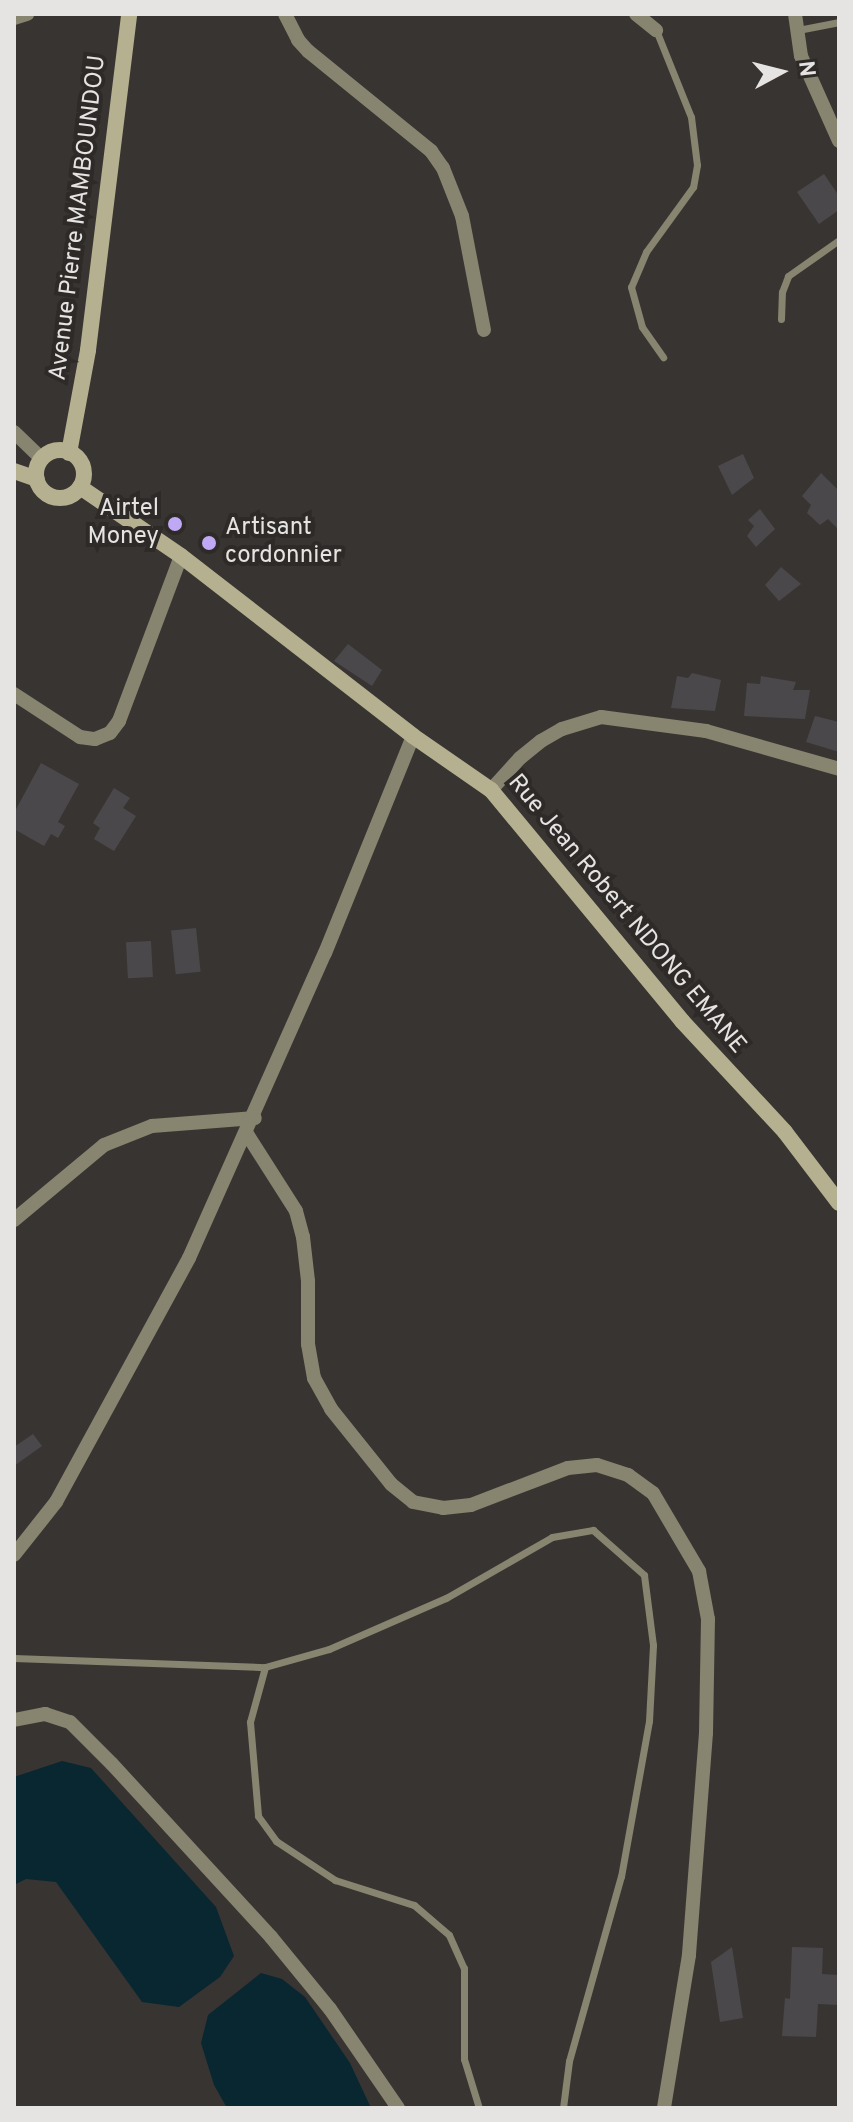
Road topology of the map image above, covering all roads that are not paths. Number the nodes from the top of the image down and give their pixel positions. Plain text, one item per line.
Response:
1 (27, 14) edge
2 (129, 14) edge
3 (285, 14) edge
4 (636, 14) edge
5 (795, 14) edge
6 (14, 18) edge
7 (839, 22) edge
8 (656, 30) joint
9 (794, 30) junction
10 (839, 141) edge
11 (839, 240) edge
12 (781, 319) dead end
13 (484, 330) dead end
14 (663, 357) dead end
15 (14, 432) edge
16 (69, 453) junction
17 (42, 459) junction
18 (14, 471) edge
19 (37, 479) junction
20 (80, 487) junction
21 (181, 556) junction
22 (14, 694) edge
23 (413, 736) junction
24 (839, 769) edge
25 (491, 790) junction
26 (255, 1118) junction
27 (247, 1134) junction
28 (839, 1203) edge
29 (14, 1220) edge
30 (14, 1555) edge
31 (14, 1658) edge
32 (265, 1667) junction
33 (14, 1720) edge
34 (398, 2108) edge
35 (479, 2108) edge
36 (563, 2108) edge
37 (664, 2108) edge

1 - 6 street
2 - 16 street, Avenue Pierre MAMBOUNDOU
3 - 13 street
4 - 8 street
5 - 9 street
7 - 9 lane
8 - 14 lane
9 - 10 street
11 - 12 lane
15 - 17 street
16 - 17 street
16 - 20 street
17 - 19 street
18 - 19 street
19 - 20 street
20 - 21 street, Rue Jean Robert NDONG EMANE
21 - 22 street
21 - 23 street, Rue Jean Robert NDONG EMANE
23 - 25 street, Rue Jean Robert NDONG EMANE
23 - 26 street
24 - 25 street
25 - 28 street, Rue Jean Robert NDONG EMANE
26 - 27 street
26 - 29 street
27 - 30 street
27 - 37 street
31 - 32 lane
32 - 35 lane
32 - 36 lane
33 - 34 street

